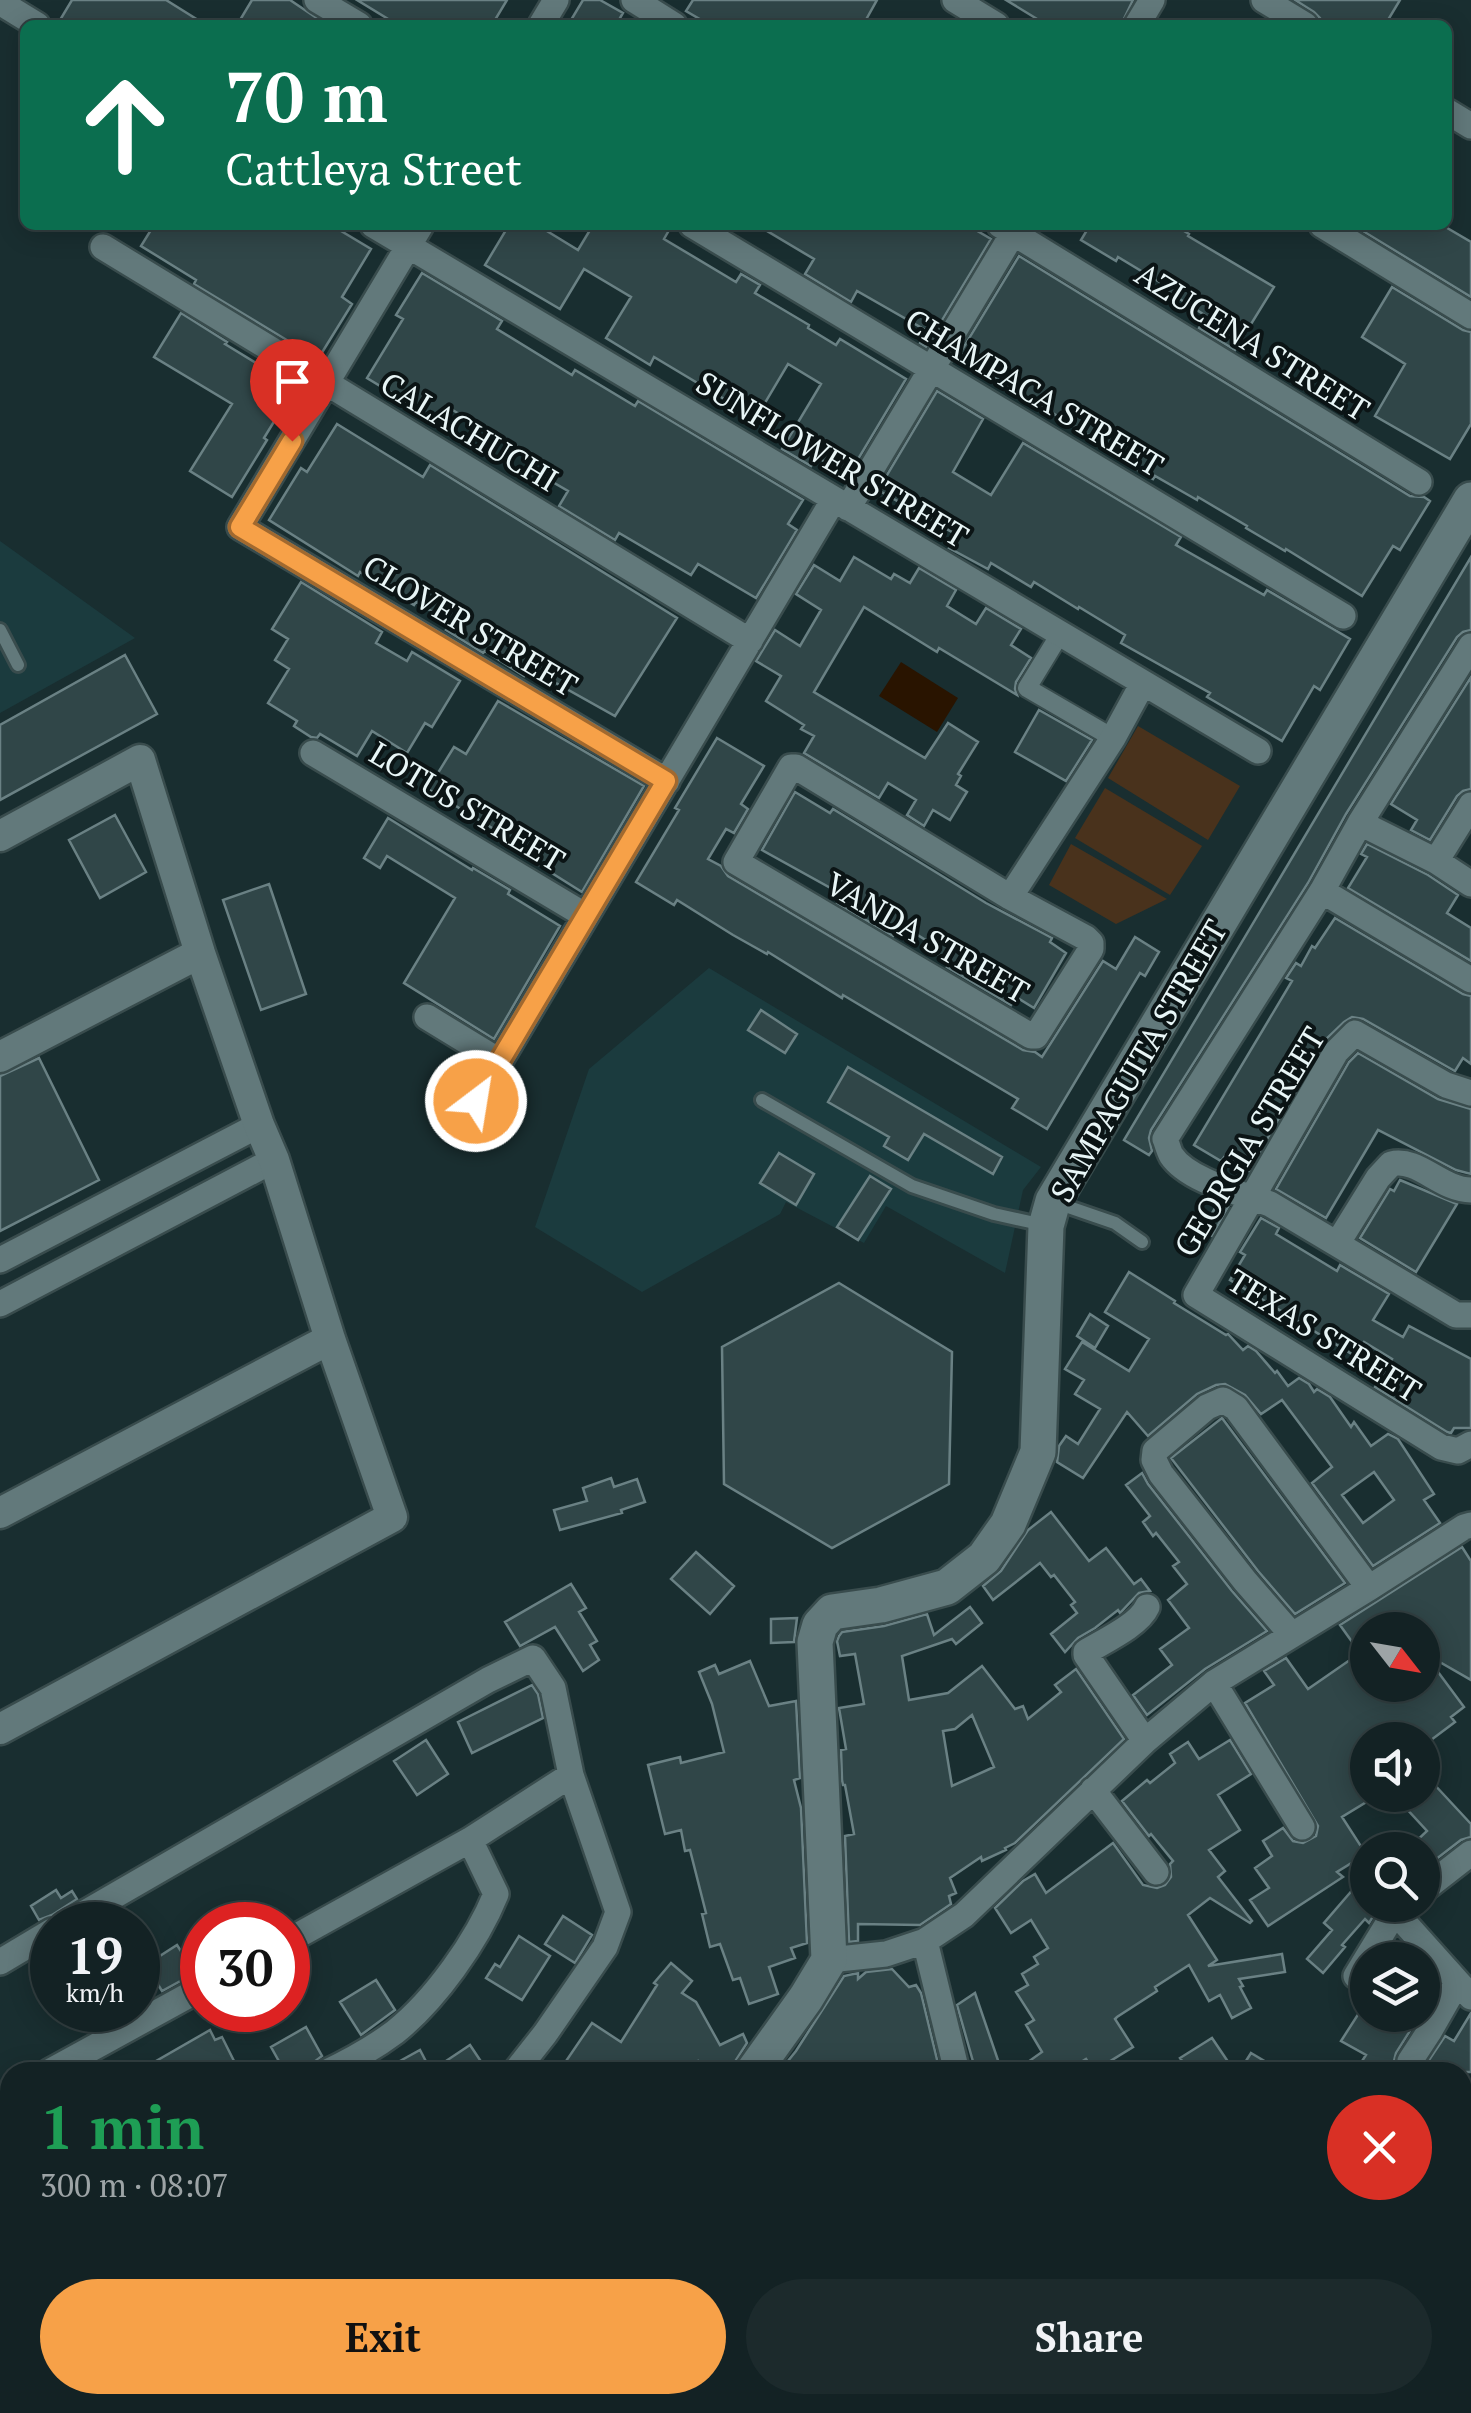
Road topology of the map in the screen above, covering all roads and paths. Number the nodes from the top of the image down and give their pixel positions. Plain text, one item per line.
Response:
1 (317, 0) edge
2 (634, 0) edge
3 (955, 0) edge
4 (1264, 0) edge
5 (6, 6) dead end
6 (29, 20) edge
7 (351, 20) edge
8 (666, 20) edge
9 (988, 20) edge
10 (1296, 20) edge
11 (700, 230) edge
12 (1009, 230) edge
13 (1013, 230) edge
14 (1330, 230) edge
15 (415, 236) edge
16 (103, 247) dead end
17 (1471, 316) edge
18 (932, 369) junction
19 (326, 384) junction
20 (1420, 482) dead end
21 (1471, 500) edge
22 (841, 503) junction
23 (1343, 616) dead end
24 (0, 630) edge
25 (1060, 634) junction
26 (750, 641) junction
27 (1471, 646) edge
28 (18, 665) dead end
29 (1143, 683) junction
30 (1113, 738) junction
31 (1258, 752) dead end
32 (313, 753) dead end
33 (666, 781) junction
34 (1471, 805) edge
35 (1360, 823) junction
36 (0, 836) edge
37 (1436, 861) junction
38 (1471, 884) edge
39 (1322, 891) junction
40 (1010, 897) junction
41 (586, 916) junction
42 (200, 953) junction
43 (1471, 980) edge
44 (427, 1017) dead end
45 (0, 1057) edge
46 (500, 1061) junction
47 (1471, 1092) edge
48 (762, 1100) dead end
49 (476, 1101) dead end
50 (259, 1125) junction
51 (274, 1160) junction
52 (1471, 1190) edge
53 (1250, 1199) junction
54 (1050, 1214) junction
55 (1142, 1242) dead end
56 (1338, 1244) junction
57 (0, 1260) edge
58 (1196, 1295) joint
59 (0, 1304) edge
60 (1471, 1314) edge
61 (330, 1340) junction
62 (1471, 1444) edge
63 (0, 1513) edge
64 (1471, 1525) edge
65 (1370, 1588) junction
66 (1146, 1606) dead end
67 (1292, 1636) junction
68 (1214, 1683) junction
69 (0, 1729) edge
70 (1145, 1740) junction
71 (571, 1775) junction
72 (1093, 1790) junction
73 (1302, 1828) dead end
74 (470, 1840) junction
75 (1471, 1853) edge
76 (1156, 1872) dead end
77 (1440, 1877) edge
78 (104, 1902) edge
79 (1410, 1922) edge
80 (310, 1929) edge
81 (925, 1940) junction
82 (30, 1945) edge
83 (828, 1960) junction
84 (0, 1962) edge
85 (1464, 1990) edge
86 (180, 2000) edge
87 (1410, 2061) dead end
88 (67, 2062) edge
89 (344, 2062) edge
90 (523, 2062) edge
91 (759, 2062) edge
92 (954, 2062) edge

1 - 7 street
2 - 8 street
3 - 9 street
4 - 10 street
5 - 6 street
11 - 18 street, CHAMPACA STREET
12 - 18 street
13 - 20 street, AZUCENA STREET
14 - 17 street
15 - 19 street
15 - 22 street, SUNFLOWER STREET
16 - 19 street, CALACHUCHI
18 - 22 street
18 - 23 street, CHAMPACA STREET
19 - 26 street, CALACHUCHI
19 - 33 street, CLOVER STREET
21 - 54 main road, SAMPAGUITA STREET
22 - 25 street, SUNFLOWER STREET
22 - 26 street
24 - 28 lane
25 - 29 street, SUNFLOWER STREET
25 - 30 street
26 - 33 street
27 - 35 street
29 - 30 street
29 - 31 street, SUNFLOWER STREET
30 - 40 street
32 - 41 street, LOTUS STREET
33 - 41 street
34 - 37 street
35 - 37 street
35 - 39 street
36 - 42 street
37 - 38 street
39 - 43 street
39 - 53 street
40 - 40 street, VANDA STREET
41 - 46 street
42 - 45 street
42 - 50 street
44 - 46 street
46 - 49 street
47 - 53 street, GEORGIA STREET
48 - 54 lane
50 - 51 street
50 - 57 street
51 - 59 street
51 - 61 street
52 - 56 street
53 - 56 street
53 - 58 street, GEORGIA STREET
54 - 55 lane
54 - 83 main road, SAMPAGUITA STREET
56 - 60 street
58 - 62 street, TEXAS STREET
61 - 63 street
61 - 69 street
64 - 65 street
65 - 67 street
65 - 67 street
66 - 70 street
67 - 68 street
68 - 70 street
68 - 73 street
70 - 72 street
71 - 74 street
71 - 78 street
71 - 90 street
72 - 76 street
72 - 81 street
74 - 80 street
74 - 89 street
75 - 77 street
79 - 85 street
81 - 83 street
81 - 92 street
82 - 84 street
83 - 91 main road
85 - 87 street
86 - 88 street

